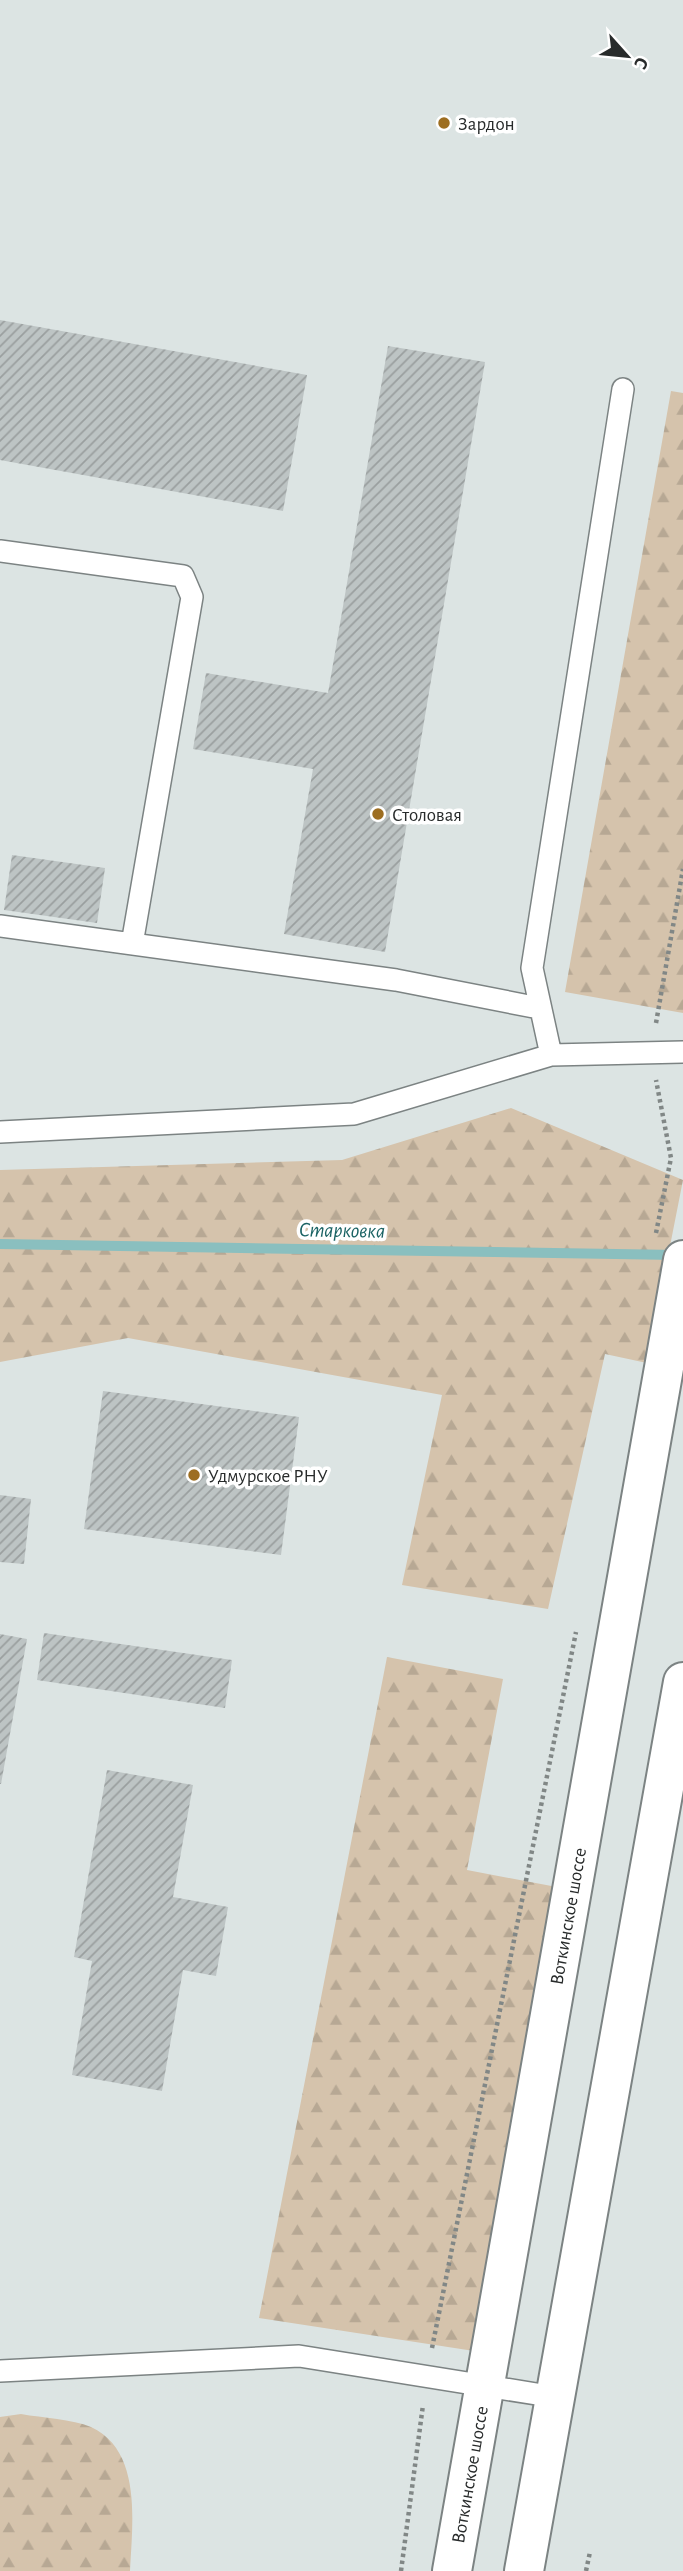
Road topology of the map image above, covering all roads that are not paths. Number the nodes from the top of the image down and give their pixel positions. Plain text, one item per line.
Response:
1 (623, 389) dead end
2 (0, 551) edge
3 (0, 926) edge
4 (132, 944) junction
5 (539, 1008) junction
6 (683, 1052) edge
7 (551, 1055) junction
8 (0, 1132) edge
9 (669, 1250) edge
10 (683, 1682) edge
11 (0, 2371) edge
12 (485, 2387) junction
13 (555, 2397) junction
14 (452, 2571) edge
15 (524, 2571) edge

1 - 5 lane
2 - 4 lane
3 - 4 lane
4 - 5 lane
5 - 7 lane
6 - 7 lane
7 - 8 lane
9 - 12 main road, Воткинское шоссе
10 - 13 main road
11 - 12 lane
12 - 13 lane
12 - 14 main road, Воткинское шоссе
13 - 15 main road

